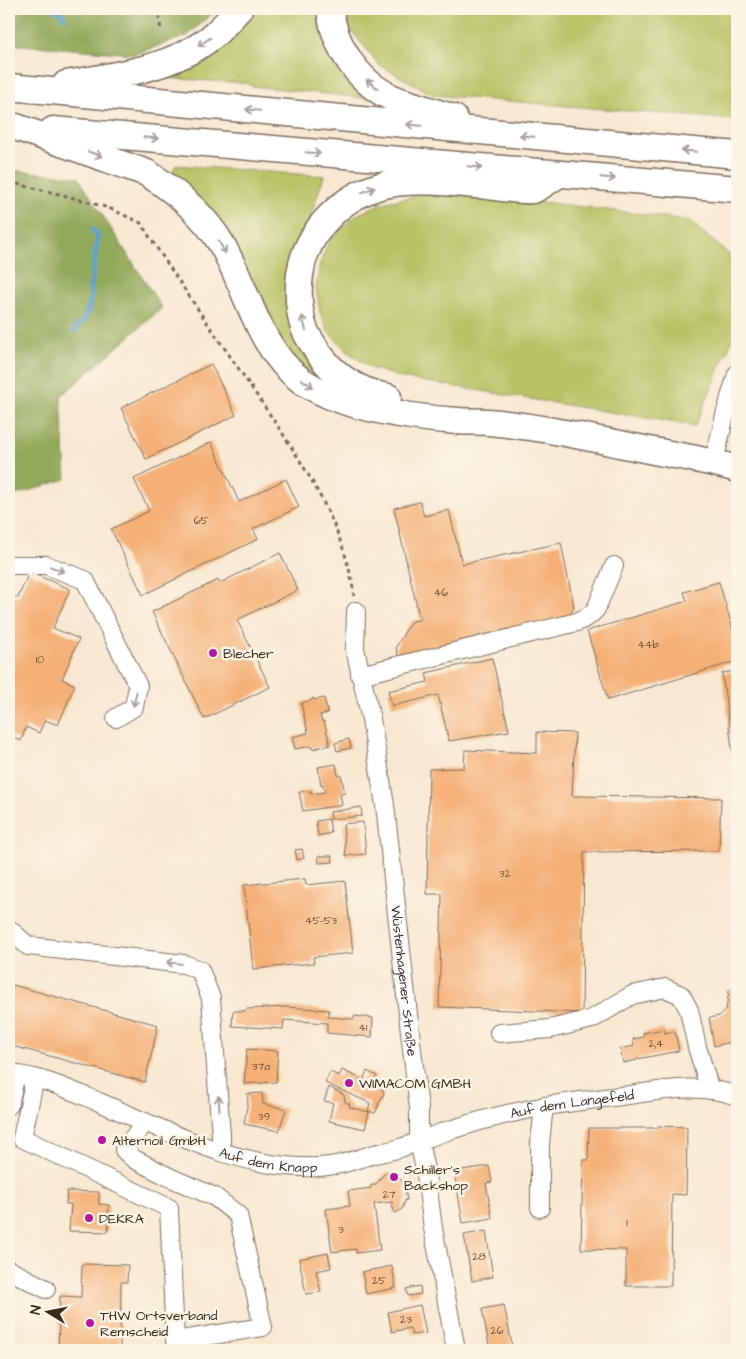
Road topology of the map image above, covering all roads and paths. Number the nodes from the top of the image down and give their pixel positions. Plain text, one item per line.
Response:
1 (155, 9) edge
2 (239, 9) edge
3 (330, 9) edge
4 (161, 30) dead end
5 (9, 87) edge
6 (35, 90) junction
7 (12, 126) edge
8 (498, 133) junction
9 (737, 155) edge
10 (559, 174) junction
11 (9, 182) edge
12 (737, 189) edge
13 (737, 374) edge
14 (731, 462) edge
15 (9, 565) edge
16 (614, 566) dead end
17 (356, 611) joint
18 (360, 675) junction
19 (116, 718) dead end
20 (9, 929) edge
21 (499, 1034) dead end
22 (12, 1074) edge
23 (35, 1078) junction
24 (710, 1090) junction
25 (734, 1093) edge
26 (9, 1105) edge
27 (544, 1106) junction
28 (145, 1122) junction
29 (419, 1141) junction
30 (220, 1151) junction
31 (540, 1208) dead end
32 (9, 1270) edge
33 (46, 1289) dead end
34 (456, 1350) edge

1 - 4 path
2 -> 6 highway
8 -> 3 highway
5 - 6 highway
8 -> 6 highway
7 -> 10 highway
7 -> 14 highway
9 -> 8 highway
10 -> 12 highway
14 -> 10 highway
11 - 17 path
13 - 14 street
15 -> 19 street
16 - 18 street
17 - 18 street, Wüstenhagener Straße
18 - 29 street, Wüstenhagener Straße
30 -> 20 street
21 - 24 street
22 - 23 street, Auf dem Knapp
22 - 26 street
23 - 28 street, Auf dem Knapp
23 - 28 street
24 - 25 street, Auf dem Langefeld
24 - 27 street, Auf dem Langefeld
27 - 29 street, Auf dem Langefeld
27 - 31 street
28 - 30 street, Auf dem Knapp
29 - 30 street, Auf dem Knapp
29 - 34 street, Wüstenhagener Straße
32 - 33 street

